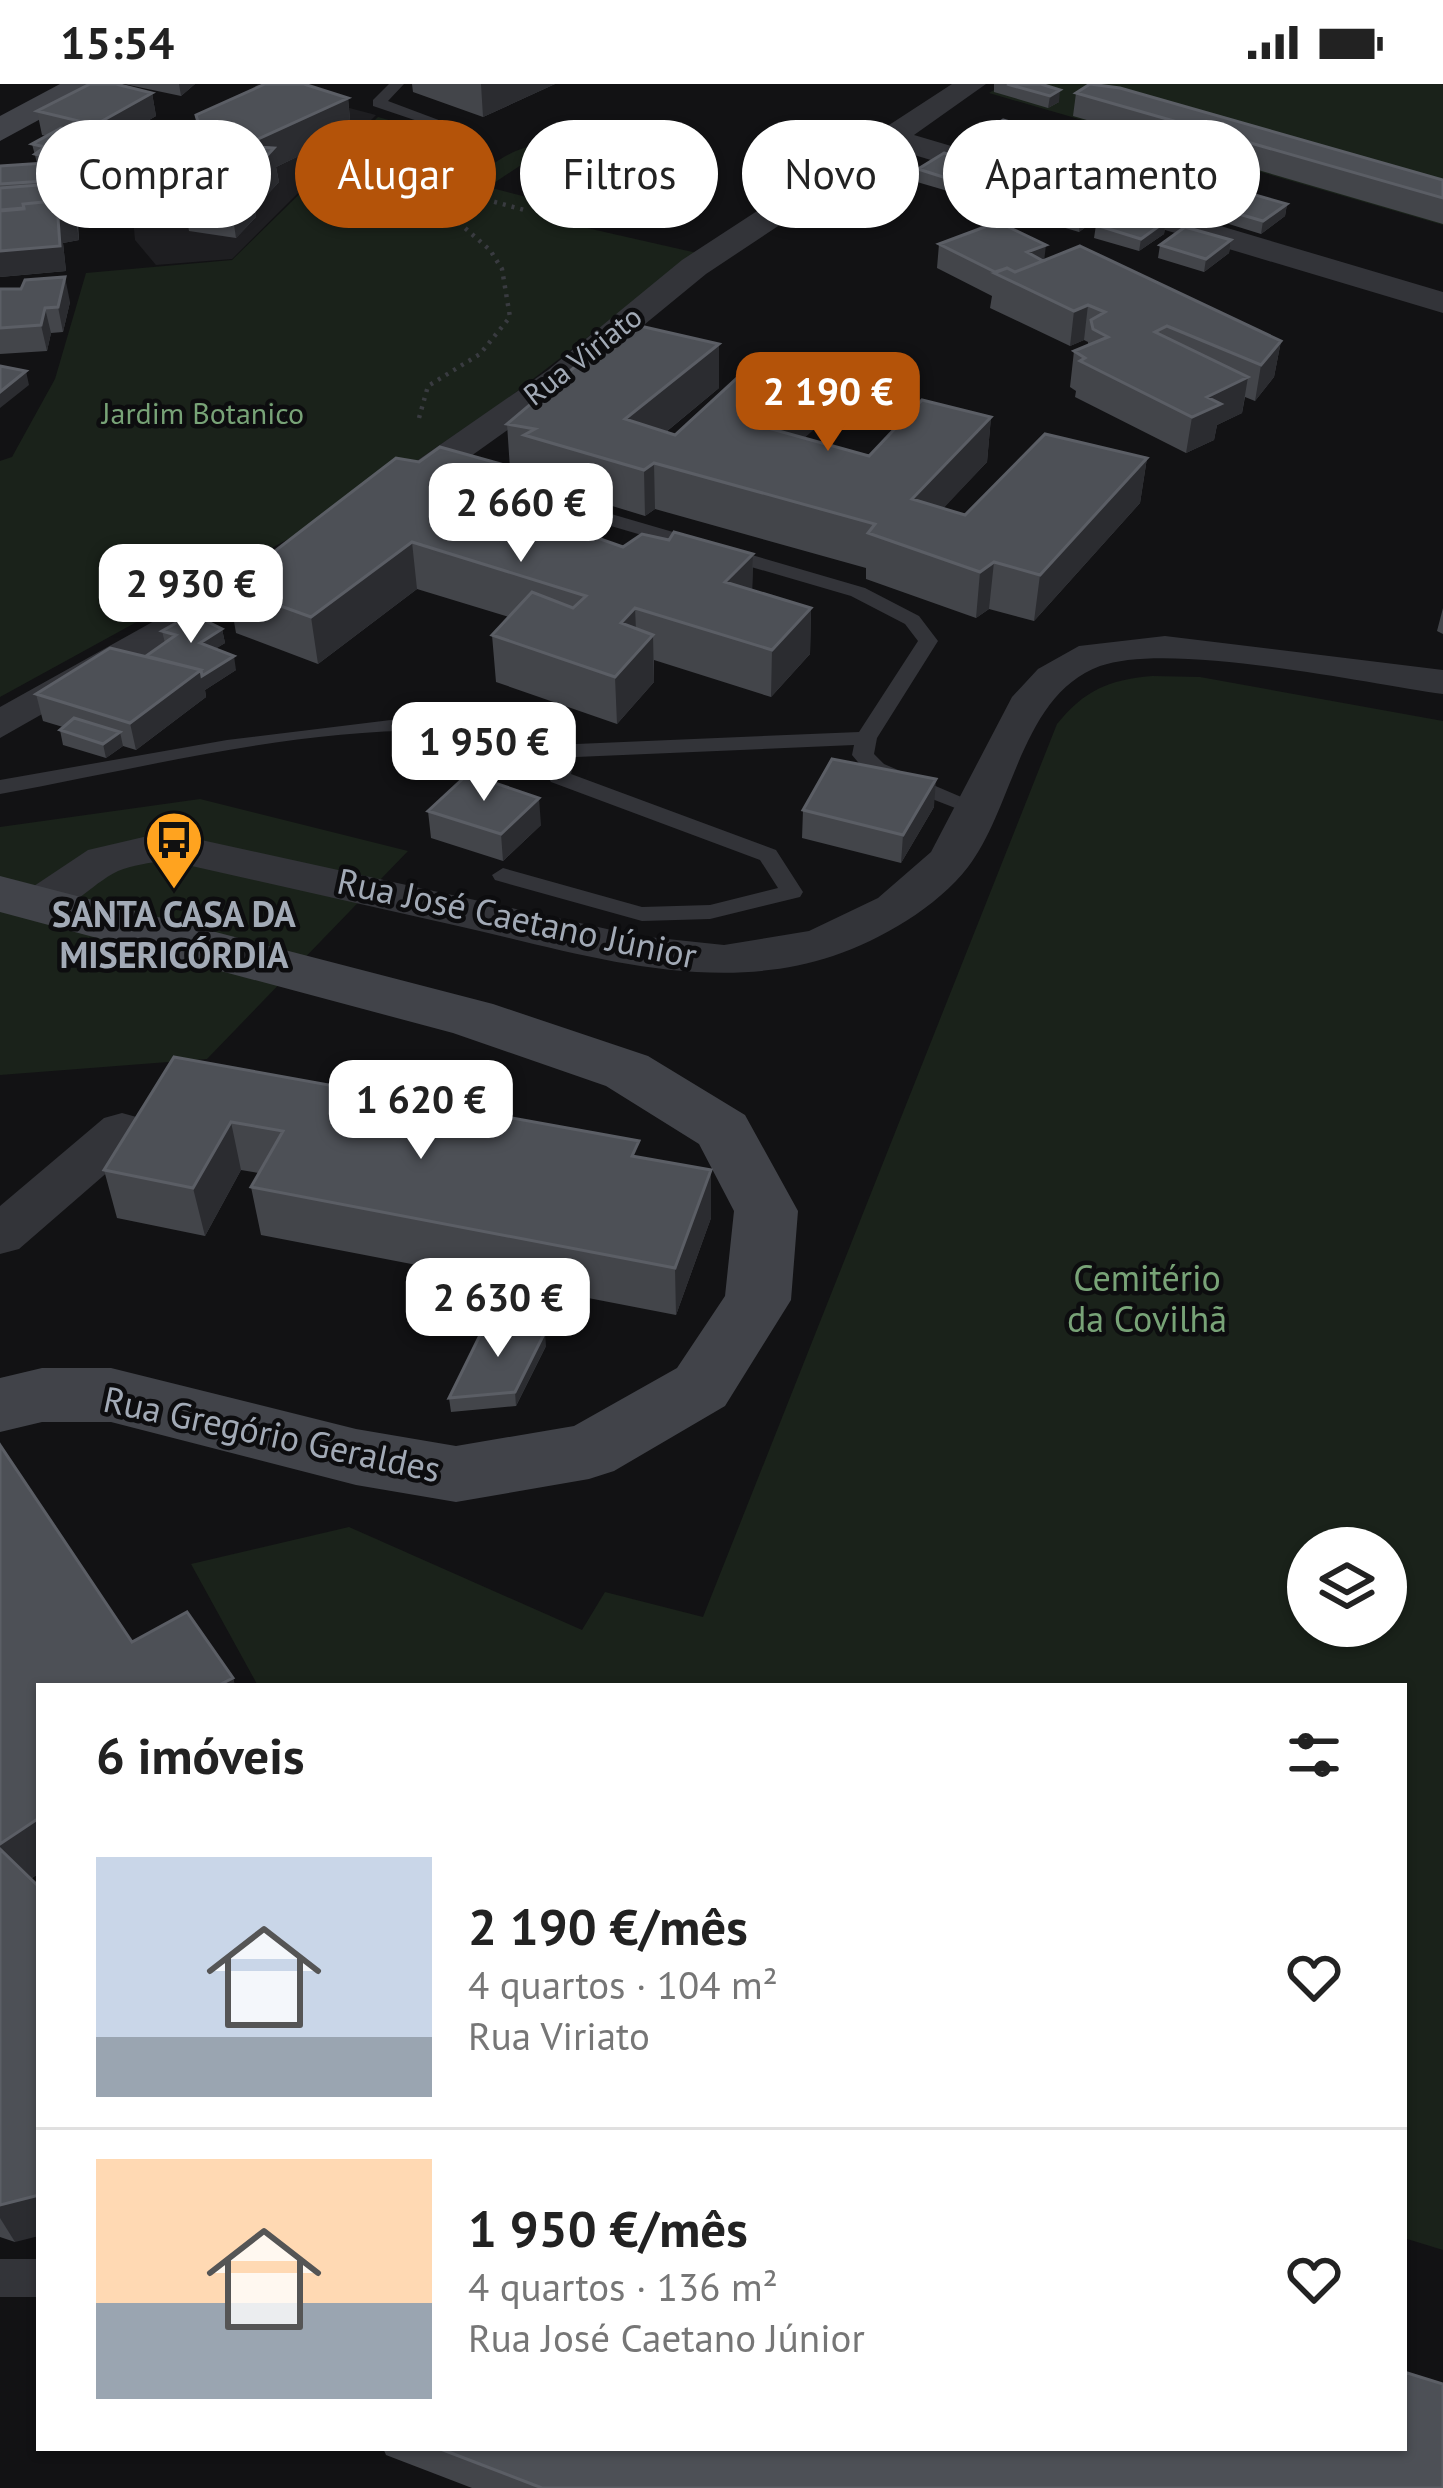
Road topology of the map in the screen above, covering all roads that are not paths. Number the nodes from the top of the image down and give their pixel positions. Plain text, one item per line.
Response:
1 (87, 84) edge
2 (397, 84) edge
3 (972, 84) edge
4 (428, 120) edge
5 (914, 120) edge
6 (0, 130) edge
7 (919, 147) edge
8 (752, 228) edge
9 (1443, 303) edge
10 (466, 478) edge
11 (357, 517) edge
12 (317, 541) edge
13 (1443, 682) edge
14 (0, 725) edge
15 (866, 738) junction
16 (567, 752) junction
17 (0, 787) edge
18 (976, 808) junction
19 (503, 875) dead end
20 (20, 898) edge
21 (122, 1131) edge
22 (0, 1235) edge
23 (0, 1405) edge
24 (0, 2278) edge
25 (36, 2278) edge

1 - 6 main road
2 - 4 lane
3 - 5 street, Rua Viriato
7 - 9 street
8 - 11 street, Rua Viriato
10 - 15 lane
12 - 14 street
13 - 18 street, Rua José Caetano Júnior
15 - 16 lane
15 - 18 lane
16 - 17 lane
16 - 19 lane
18 - 20 street, Rua José Caetano Júnior
20 - 23 main road, Rua Gregório Geraldes
21 - 22 street
24 - 25 lane

